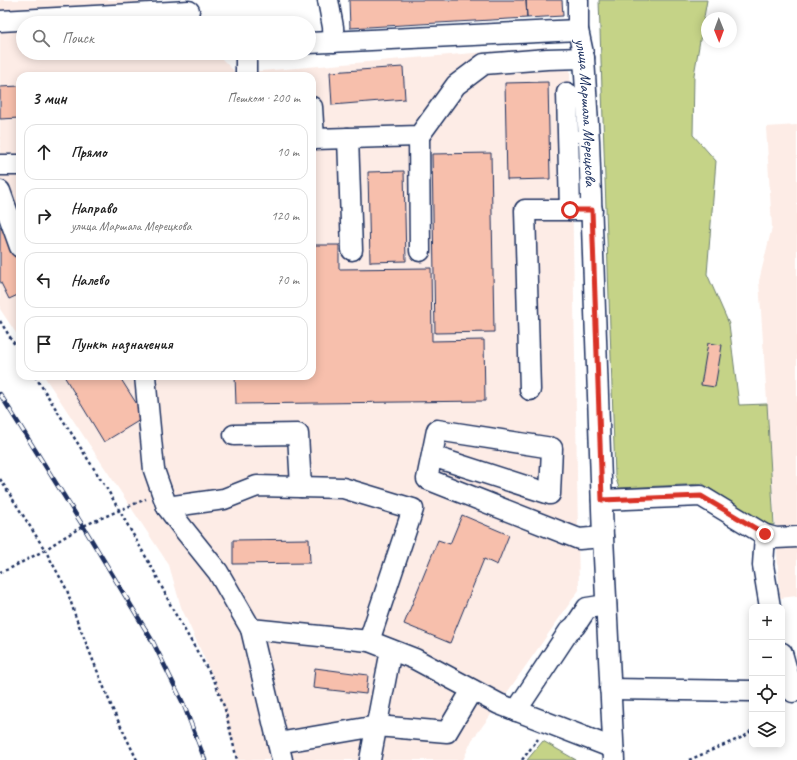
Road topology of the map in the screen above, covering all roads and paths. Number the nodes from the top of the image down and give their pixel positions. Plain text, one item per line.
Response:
1 (328, 0) edge
2 (578, 0) edge
3 (192, 11) edge
4 (96, 16) edge
5 (16, 20) edge
6 (0, 21) edge
7 (578, 30) junction
8 (334, 42) junction
9 (316, 43) edge
10 (584, 58) junction
11 (246, 60) edge
12 (246, 72) edge
13 (567, 93) dead end
14 (419, 136) junction
15 (348, 138) junction
16 (316, 139) edge
17 (0, 165) edge
18 (16, 165) edge
19 (0, 191) edge
20 (570, 210) junction
21 (592, 210) junction
22 (16, 236) edge
23 (352, 250) dead end
24 (420, 251) dead end
25 (0, 321) edge
26 (16, 347) edge
27 (38, 380) edge
28 (145, 380) edge
29 (530, 390) dead end
30 (234, 435) dead end
31 (432, 456) junction
32 (0, 480) edge
33 (301, 487) junction
34 (602, 500) junction
35 (138, 503) dead end
36 (167, 507) junction
37 (120, 510) junction
38 (765, 534) junction
39 (603, 537) junction
40 (797, 537) edge
41 (45, 550) junction
42 (0, 572) edge
43 (770, 604) edge
44 (606, 605) junction
45 (251, 629) junction
46 (369, 641) junction
47 (391, 650) junction
48 (785, 665) edge
49 (610, 689) junction
50 (472, 690) junction
51 (749, 691) edge
52 (791, 692) edge
53 (516, 711) junction
54 (549, 724) junction
55 (377, 726) junction
56 (749, 733) edge
57 (280, 751) edge
58 (613, 754) edge
59 (137, 760) edge
60 (237, 760) edge
61 (370, 760) edge
62 (522, 760) edge
63 (689, 760) edge

1 - 8 street
2 - 7 street, улица Маршала Мерецкова
3 - 4 street
5 - 6 street
7 - 8 street
7 - 10 street, улица Маршала Мерецкова
8 - 9 street
10 - 14 street
10 - 21 street, улица Маршала Мерецкова
11 - 12 street
13 - 20 street
14 - 15 street
14 - 24 street
15 - 16 street
15 - 23 street
17 - 18 street
19 - 22 street
20 - 21 street
20 - 29 street
21 - 34 street, улица Маршала Мерецкова
25 - 26 path
27 - 37 path
28 - 36 street
30 - 33 street
31 - 31 street
31 - 39 street
32 - 41 path
33 - 36 street
33 - 46 street
34 - 38 street
34 - 39 street, улица Маршала Мерецкова
35 - 37 path
36 - 45 street
37 - 41 path
37 - 60 path
38 - 40 street
38 - 43 street
39 - 44 street, улица Маршала Мерецкова
41 - 42 path
41 - 59 path
44 - 49 street, улица Маршала Мерецкова
44 - 53 street
45 - 46 street
45 - 57 street
46 - 47 street
47 - 50 street
47 - 55 street
48 - 52 street
49 - 51 street
49 - 58 street, улица Маршала Мерецкова
50 - 53 street
50 - 55 street
53 - 54 street
54 - 58 street
54 - 62 path
55 - 57 street
55 - 61 street
56 - 63 path

